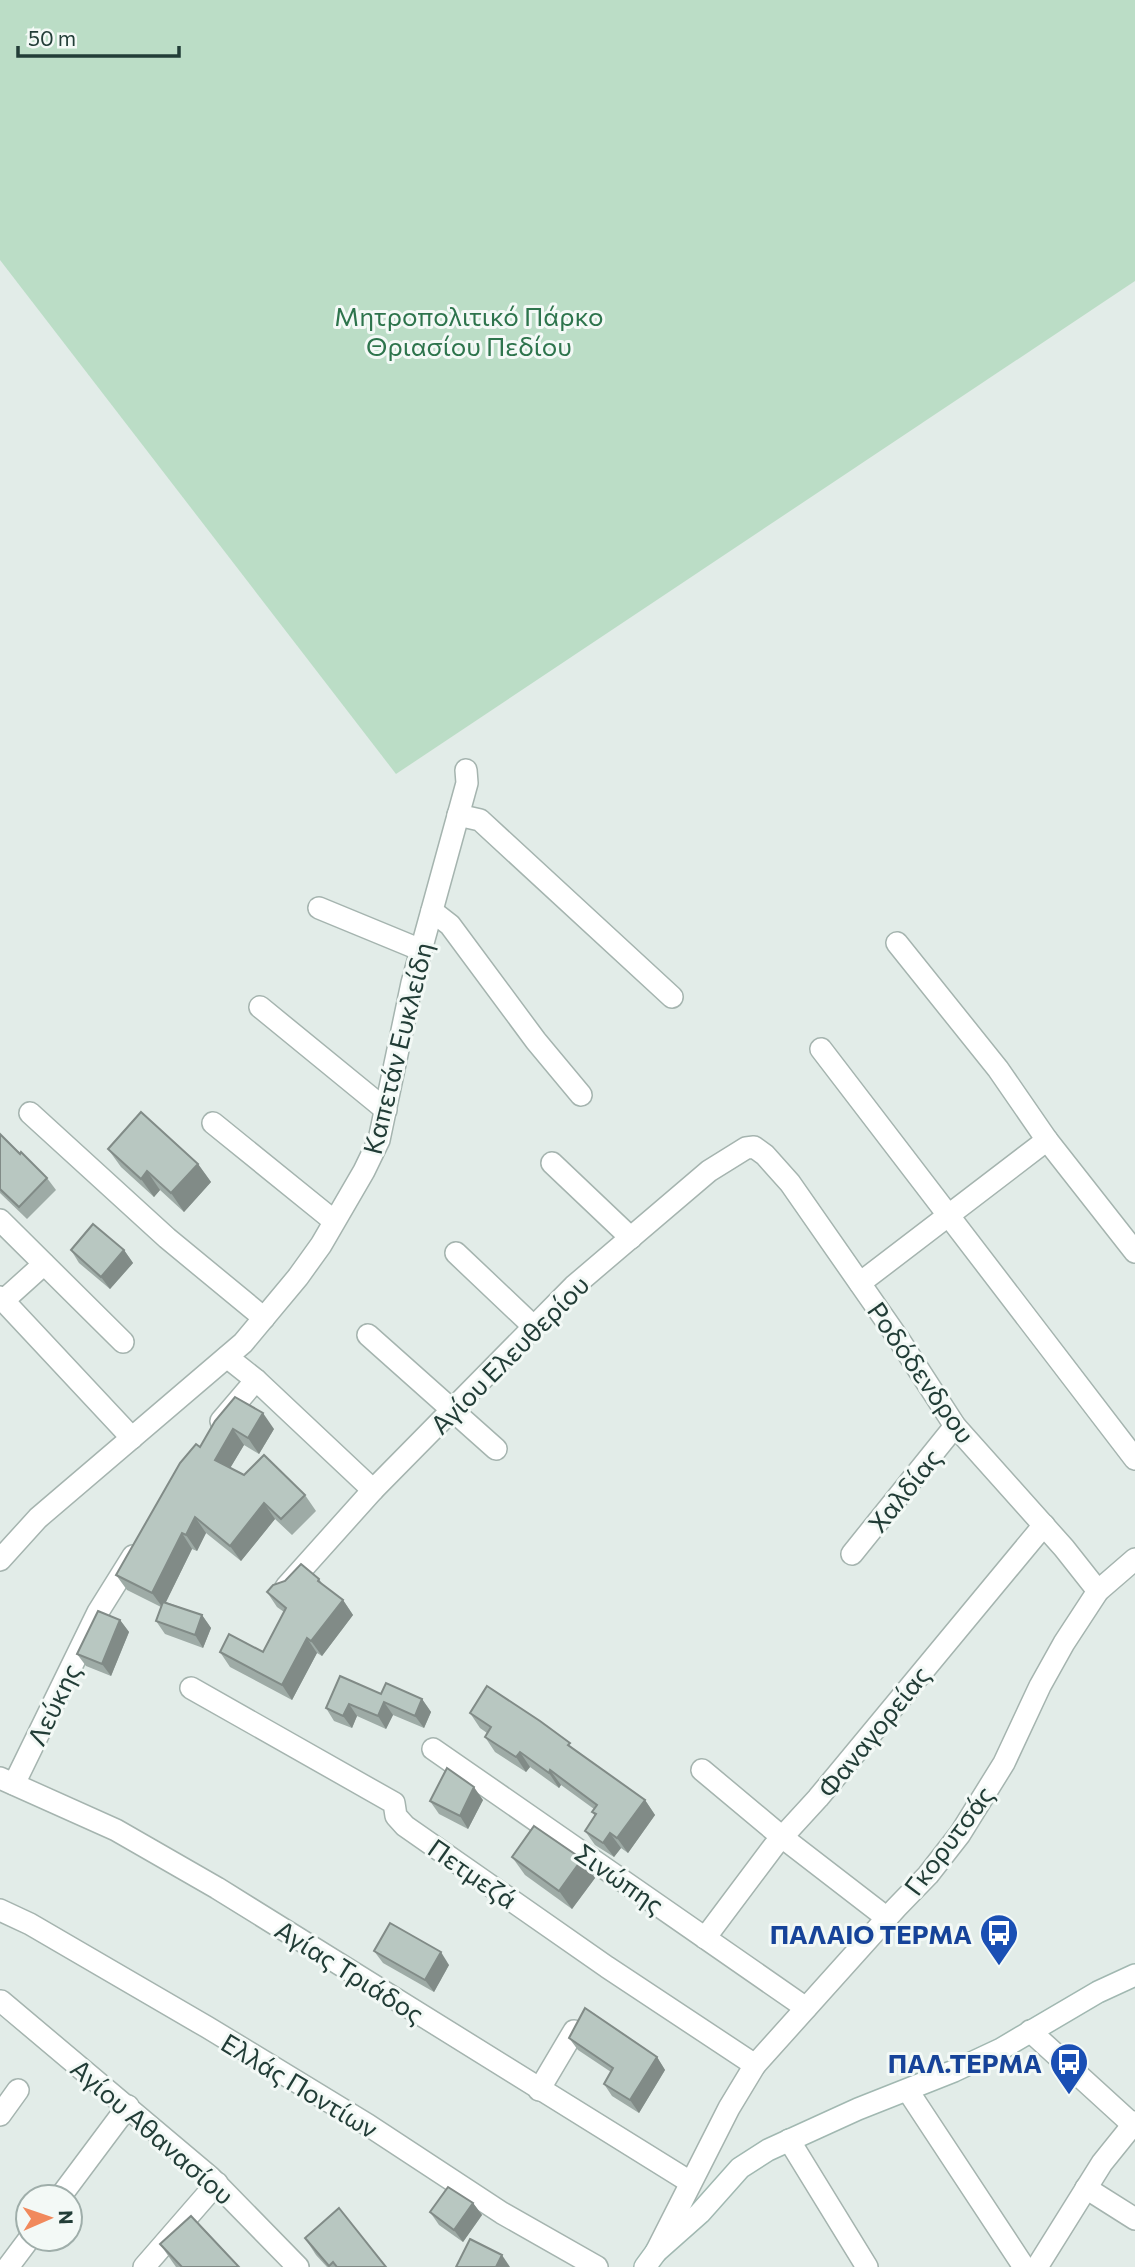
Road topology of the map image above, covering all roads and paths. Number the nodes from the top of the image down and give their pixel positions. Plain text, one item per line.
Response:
1 (466, 770) dead end
2 (458, 815) junction
3 (318, 908) dead end
4 (432, 911) junction
5 (897, 943) dead end
6 (421, 950) junction
7 (672, 997) dead end
8 (260, 1007) dead end
9 (821, 1049) dead end
10 (580, 1095) dead end
11 (386, 1110) junction
12 (30, 1113) dead end
13 (213, 1123) dead end
14 (1047, 1140) junction
15 (754, 1147) joint
16 (552, 1163) dead end
17 (947, 1216) junction
18 (0, 1220) edge
19 (334, 1221) junction
20 (631, 1238) junction
21 (1135, 1252) edge
22 (456, 1253) dead end
23 (44, 1264) junction
24 (860, 1283) junction
25 (2, 1299) edge
26 (264, 1318) junction
27 (533, 1325) junction
28 (368, 1335) dead end
29 (123, 1342) dead end
30 (227, 1357) junction
31 (256, 1380) junction
32 (451, 1409) junction
33 (955, 1426) junction
34 (132, 1438) junction
35 (205, 1440) edge
36 (496, 1449) dead end
37 (1135, 1459) edge
38 (373, 1490) junction
39 (1044, 1525) junction
40 (142, 1539) edge
41 (852, 1554) dead end
42 (1135, 1559) edge
43 (0, 1560) edge
44 (286, 1587) edge
45 (1098, 1591) junction
46 (191, 1688) dead end
47 (433, 1749) dead end
48 (702, 1770) dead end
49 (7, 1781) edge
50 (782, 1837) junction
51 (0, 1910) edge
52 (887, 1918) junction
53 (705, 1938) junction
54 (1135, 1975) edge
55 (1, 2001) edge
56 (806, 2008) junction
57 (574, 2031) edge
58 (1030, 2031) junction
59 (755, 2065) junction
60 (540, 2090) junction
61 (18, 2091) dead end
62 (908, 2091) junction
63 (128, 2106) junction
64 (0, 2115) edge
65 (1134, 2124) edge
66 (789, 2140) junction
67 (690, 2182) junction
68 (70, 2183) edge
69 (217, 2183) junction
70 (1086, 2188) junction
71 (1135, 2219) edge
72 (650, 2259) edge
73 (144, 2267) edge
74 (298, 2267) edge
75 (597, 2267) edge
76 (867, 2267) edge
77 (1024, 2267) edge
78 (1037, 2267) edge

1 - 2 street, Καπετάν Ευκλείδη
2 - 4 street, Καπετάν Ευκλείδη
2 - 7 street
3 - 6 street
4 - 6 street, Καπετάν Ευκλείδη
4 - 10 street
5 - 14 street
6 - 11 street, Καπετάν Ευκλείδη
8 - 11 street
9 - 17 street
11 - 19 street, Καπετάν Ευκλείδη
12 - 26 street
13 - 19 street
14 - 17 street
14 - 21 street
15 - 20 street, Αγίου Ελευθερίου
15 - 24 street, Ροδόδενδρου
16 - 20 street
17 - 24 street
17 - 37 street
18 - 23 street
19 - 26 street, Καπετάν Ευκλείδη
20 - 27 street, Αγίου Ελευθερίου
22 - 27 street
23 - 25 street
23 - 29 street
24 - 33 street, Ροδόδενδρου
25 - 34 street
26 - 30 street, Καπετάν Ευκλείδη
27 - 32 street, Αγίου Ελευθερίου
28 - 32 street
30 - 31 street
30 - 34 street, Καπετάν Ευκλείδη
31 - 35 street
31 - 38 street
32 - 36 street
32 - 38 street, Αγίου Ελευθερίου
33 - 39 street, Ροδόδενδρου
33 - 41 street, Χαλδίας
34 - 43 street, Καπετάν Ευκλείδη
38 - 44 street, Αγίου Ελευθερίου
39 - 45 street, Ροδόδενδρου
39 - 50 street, Φαναγορείας
40 - 49 street, Λεύκης
42 - 45 street, Γκορυτσάς
45 - 52 street, Γκορυτσάς
46 - 59 street, Πετμεζά
47 - 53 street, Σινώπης
48 - 50 street
49 - 60 street, Αγίας Τριάδος
50 - 52 street
50 - 53 street, Φαναγορείας
51 - 75 street, Ελλάς Ποντίων
52 - 56 street, Γκορυτσάς
53 - 56 street, Σινώπης
54 - 58 street
55 - 63 street, Αγίου Αθανασίου
56 - 59 street, Γκορυτσάς
57 - 60 street
58 - 62 street
58 - 65 street
59 - 67 street, Γκορυτσάς
60 - 67 street, Αγίας Τριάδος
61 - 64 street
62 - 66 street
62 - 77 street
63 - 68 street
63 - 69 street, Αγίου Αθανασίου
65 - 70 street
66 - 72 street
66 - 76 street
67 - 72 street, Γκορυτσάς
69 - 73 street
69 - 74 street, Αγίου Αθανασίου
70 - 71 street
70 - 78 street

